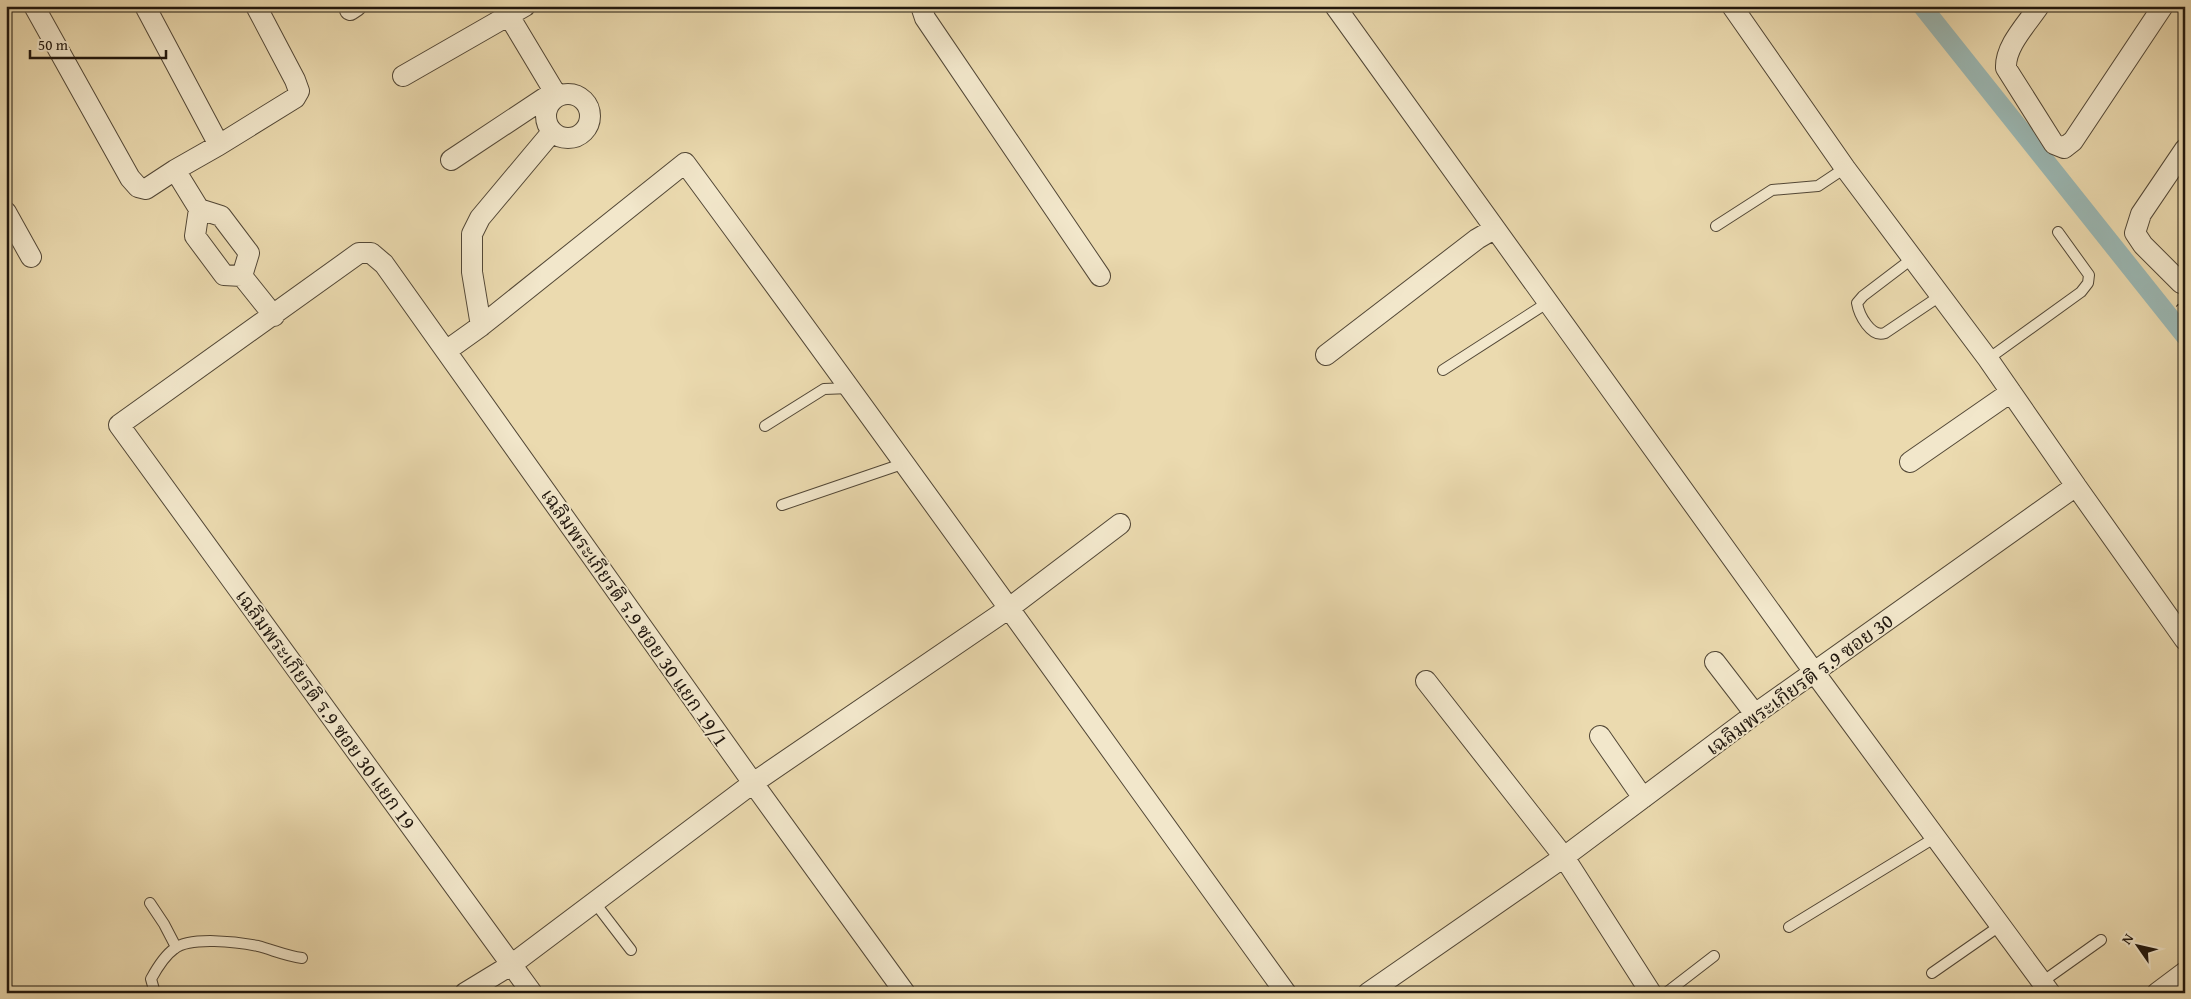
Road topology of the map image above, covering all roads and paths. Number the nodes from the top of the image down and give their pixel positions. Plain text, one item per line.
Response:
1 (145, 6) edge
2 (256, 6) edge
3 (921, 6) edge
4 (1334, 6) edge
5 (1732, 6) edge
6 (2039, 6) edge
7 (2163, 6) edge
8 (39, 8) edge
9 (512, 10) edge
10 (403, 76) dead end
11 (556, 93) junction
12 (552, 132) junction
13 (219, 145) junction
14 (2185, 149) edge
15 (451, 160) dead end
16 (1845, 168) junction
17 (175, 170) junction
18 (198, 209) junction
19 (6, 212) edge
20 (1716, 226) dead end
21 (1494, 229) junction
22 (2058, 232) dead end
23 (31, 257) dead end
24 (1913, 258) junction
25 (242, 276) junction
26 (1100, 276) dead end
27 (2185, 284) edge
28 (1940, 296) junction
29 (1547, 302) junction
30 (2178, 305) dead end
31 (2185, 312) edge
32 (274, 316) junction
33 (480, 326) junction
34 (446, 350) junction
35 (1326, 355) dead end
36 (1988, 359) junction
37 (1444, 370) dead end
38 (852, 388) junction
39 (2011, 392) junction
40 (765, 426) dead end
41 (1910, 462) dead end
42 (905, 463) junction
43 (2076, 486) junction
44 (782, 505) dead end
45 (1120, 524) dead end
46 (1008, 609) junction
47 (2185, 640) edge
48 (1715, 662) dead end
49 (1814, 672) junction
50 (1426, 681) dead end
51 (1755, 714) junction
52 (1600, 736) dead end
53 (753, 783) junction
54 (1643, 798) junction
55 (1936, 836) junction
56 (1564, 857) junction
57 (150, 903) dead end
58 (595, 903) junction
59 (2001, 925) junction
60 (1789, 927) dead end
61 (2101, 940) dead end
62 (176, 947) junction
63 (630, 950) dead end
64 (1714, 956) dead end
65 (302, 958) dead end
66 (510, 965) junction
67 (2185, 972) edge
68 (1932, 973) dead end
69 (2046, 987) edge
70 (155, 993) edge
71 (465, 993) edge
72 (532, 993) edge
73 (905, 993) edge
74 (1286, 993) edge
75 (1368, 993) edge
76 (1651, 993) edge
77 (1666, 993) edge
78 (2157, 993) edge

1 - 13 street
2 - 13 street
3 - 26 street
4 - 21 street
5 - 16 street
6 - 7 street
8 - 17 street
9 - 10 street
9 - 11 street
11 - 12 street
11 - 12 street
11 - 15 street
12 - 33 street
13 - 17 street
14 - 27 street
16 - 20 lane
16 - 24 street
17 - 18 street
18 - 25 street
18 - 25 street
19 - 23 street
21 - 29 street
21 - 35 street
22 - 36 lane
24 - 28 street
24 - 28 lane
25 - 32 street
28 - 36 street
29 - 37 lane
29 - 49 street
30 - 31 path
32 - 34 street, เฉลิมพระเกียรติ ร.9 ซอย 30 แยก 19/1
32 - 66 street, เฉลิมพระเกียรติ ร.9 ซอย 30 แยก 19
33 - 34 street
33 - 38 street
34 - 53 street, เฉลิมพระเกียรติ ร.9 ซอย 30 แยก 19/1
36 - 39 street
38 - 40 lane
38 - 42 street
39 - 41 street
39 - 43 street
42 - 44 lane
42 - 46 street
43 - 47 street
43 - 49 street, เฉลิมพระเกียรติ ร.9 ซอย 30
45 - 46 street
46 - 53 street
46 - 74 street
48 - 51 street
49 - 51 street, เฉลิมพระเกียรติ ร.9 ซอย 30
49 - 55 street
50 - 56 street
51 - 54 street, เฉลิมพระเกียรติ ร.9 ซอย 30
52 - 54 street
53 - 58 street
53 - 73 street, เฉลิมพระเกียรติ ร.9 ซอย 30 แยก 19/1
54 - 56 street, เฉลิมพระเกียรติ ร.9 ซอย 30
55 - 59 street
55 - 60 lane
56 - 75 street, เฉลิมพระเกียรติ ร.9 ซอย 30
56 - 76 street
57 - 62 lane
58 - 63 lane
58 - 66 street
59 - 68 lane
59 - 69 street
61 - 69 lane
62 - 65 lane
62 - 70 lane
64 - 77 lane
66 - 71 street
66 - 72 street, เฉลิมพระเกียรติ ร.9 ซอย 30 แยก 19
67 - 78 street

